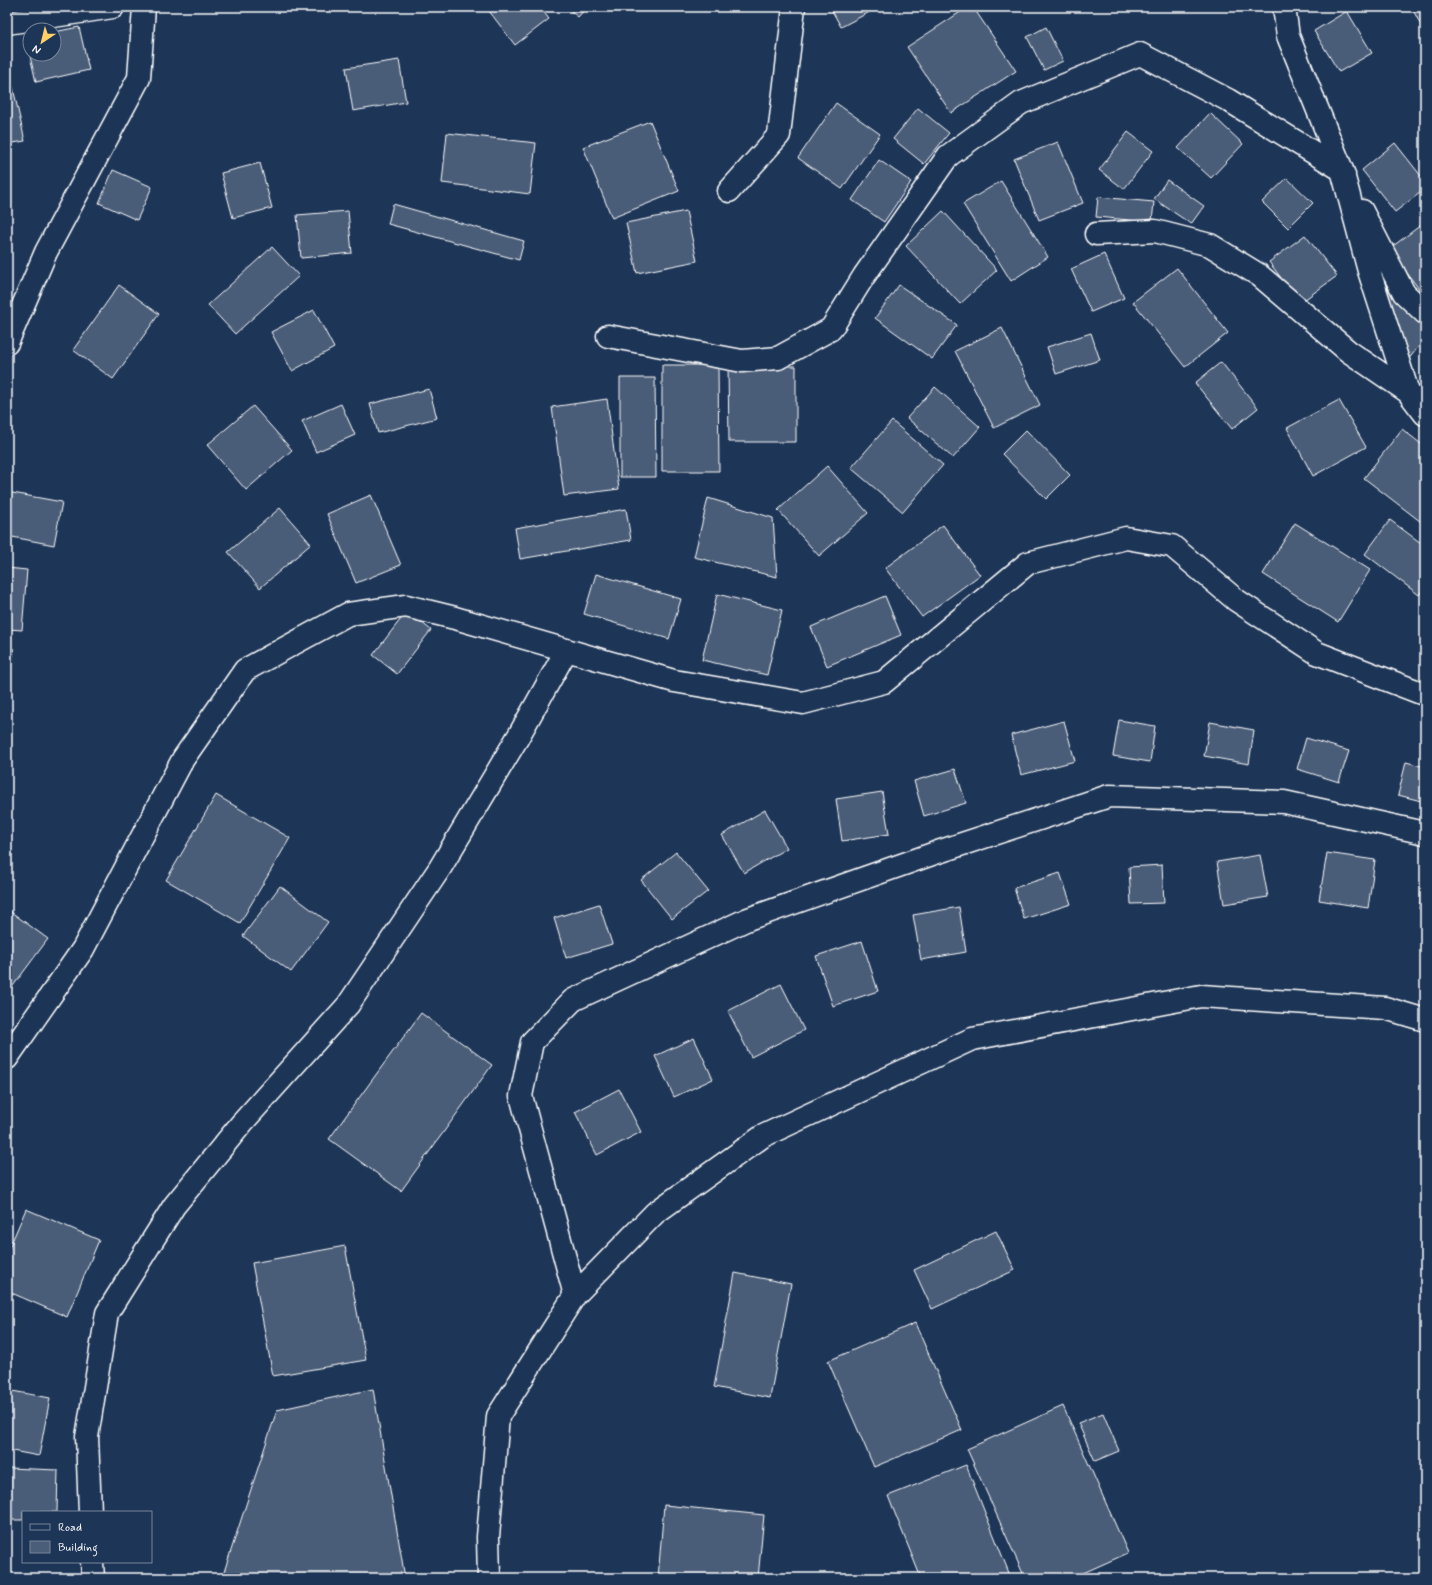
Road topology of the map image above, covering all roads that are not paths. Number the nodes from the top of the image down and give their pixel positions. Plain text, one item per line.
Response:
1 (113, 7) edge
2 (144, 7) edge
3 (794, 7) edge
4 (1284, 7) edge
5 (7, 23) edge
6 (1342, 170) junction
7 (729, 191) dead end
8 (1096, 234) dead end
9 (1425, 313) edge
10 (608, 336) dead end
11 (7, 342) edge
12 (1408, 392) junction
13 (1425, 414) edge
14 (566, 651) junction
15 (1425, 693) edge
16 (1425, 833) edge
17 (1425, 1020) edge
18 (7, 1058) edge
19 (575, 1294) junction
20 (90, 1511) edge
21 (92, 1563) edge
22 (93, 1578) edge
23 (489, 1578) edge

1 - 5 street
2 - 11 street
3 - 7 street
4 - 6 street
6 - 9 street
6 - 10 street
6 - 12 street
8 - 12 street
12 - 13 street
14 - 15 street
14 - 18 street
14 - 20 street
16 - 19 street
17 - 19 street
19 - 23 street
21 - 22 street

